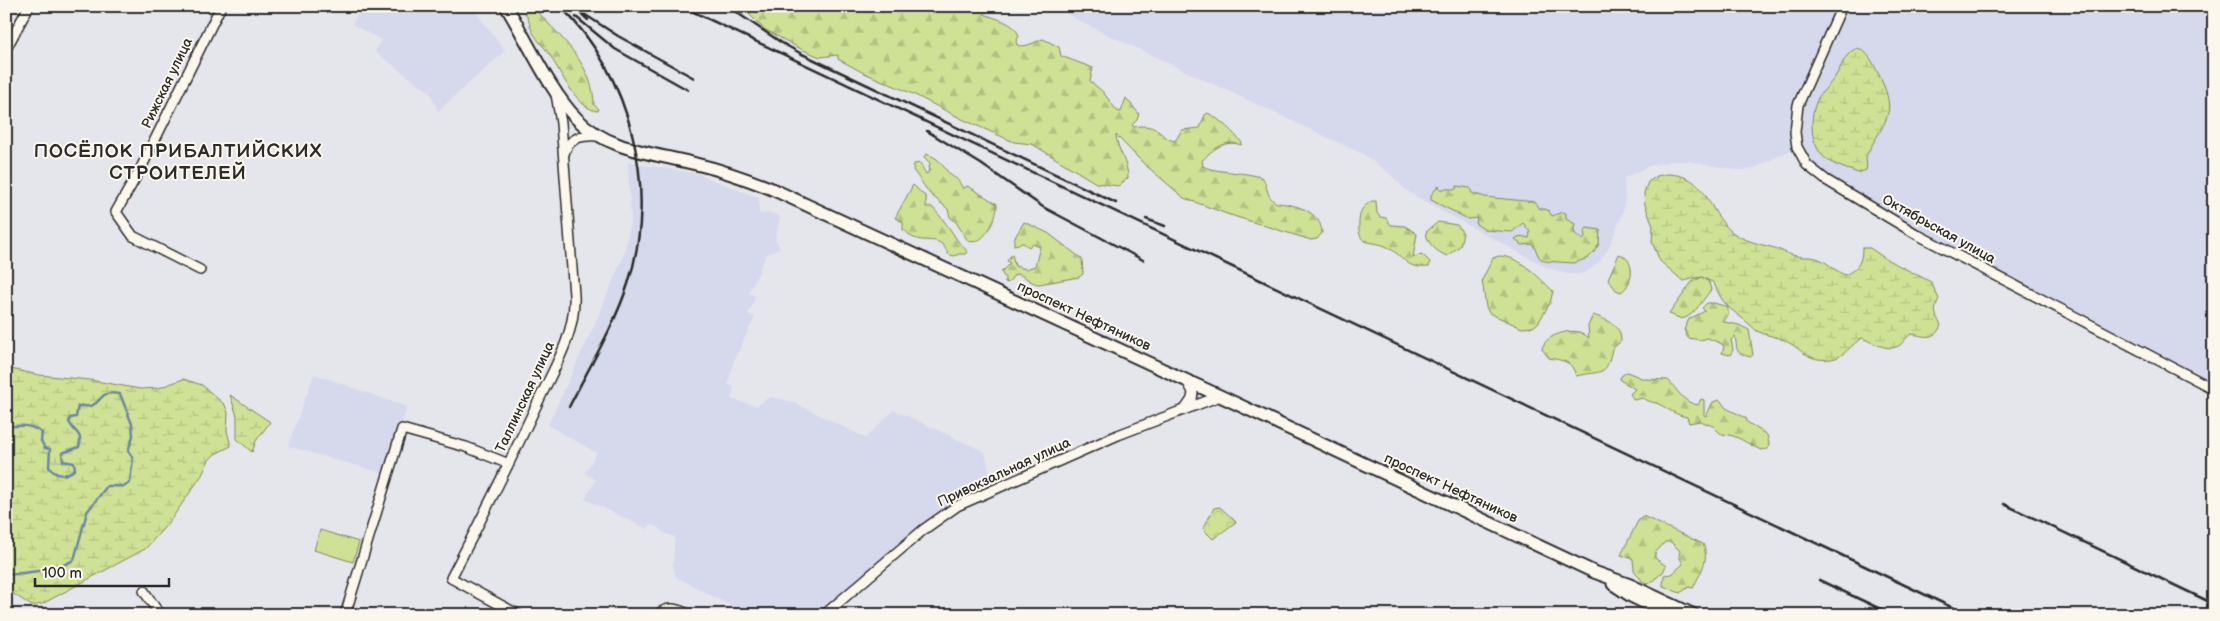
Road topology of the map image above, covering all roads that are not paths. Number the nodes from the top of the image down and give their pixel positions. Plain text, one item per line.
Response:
1 (30, 6) edge
2 (221, 6) edge
3 (506, 6) edge
4 (1842, 6) edge
5 (6, 49) edge
6 (555, 89) junction
7 (599, 136) junction
8 (564, 156) junction
9 (200, 270) dead end
10 (1187, 381) junction
11 (2214, 389) edge
12 (1220, 396) junction
13 (1186, 408) junction
14 (509, 464) junction
15 (1594, 572) junction
16 (144, 591) dead end
17 (160, 615) edge
18 (345, 615) edge
19 (519, 615) edge
20 (657, 615) edge
21 (690, 615) edge
22 (824, 615) edge
23 (1670, 615) edge
24 (1694, 615) edge

1 - 5 street
2 - 9 street, Рижская улица
3 - 6 main road, проспект Нефтяников
4 - 11 street, Октябрьская улица
6 - 7 main road, проспект Нефтяников
6 - 8 street, Таллинская улица
7 - 8 street
7 - 10 main road, проспект Нефтяников
8 - 14 street, Таллинская улица
10 - 12 main road, проспект Нефтяников
10 - 13 street
12 - 13 street, Привокзальная улица
12 - 15 main road, проспект Нефтяников
13 - 22 street, Привокзальная улица
14 - 18 street, Таллинская улица
14 - 19 street
15 - 23 main road
15 - 24 main road, проспект Нефтяников
16 - 17 street
20 - 21 street

